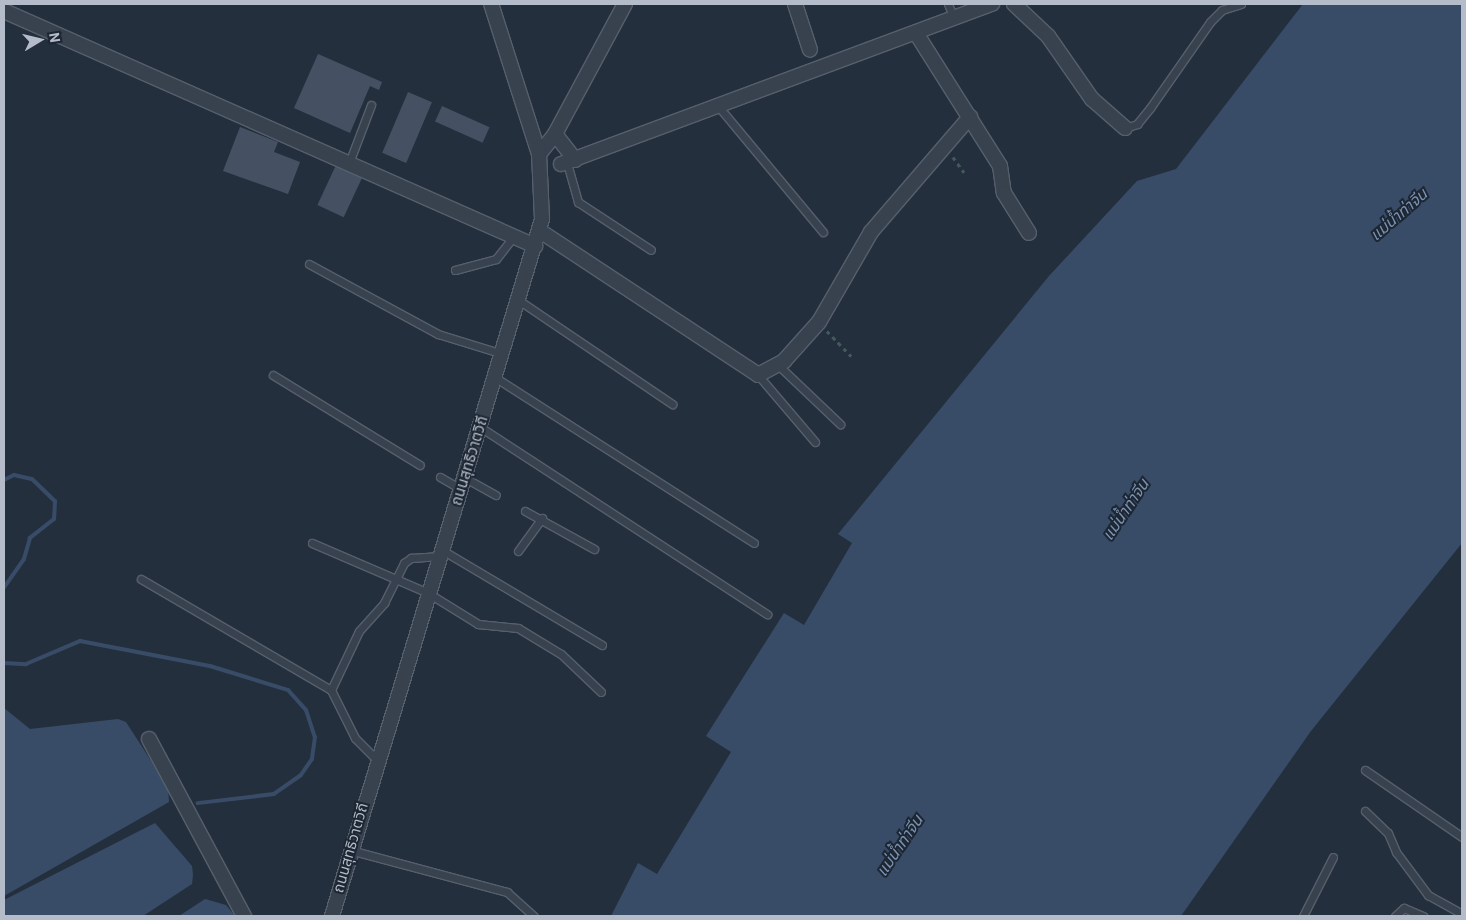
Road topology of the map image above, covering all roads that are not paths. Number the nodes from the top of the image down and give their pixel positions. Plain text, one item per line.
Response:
1 (491, 4) edge
2 (625, 4) edge
3 (795, 4) edge
4 (948, 4) edge
5 (992, 4) edge
6 (1014, 4) edge
7 (1241, 4) edge
8 (4, 11) edge
9 (954, 18) junction
10 (916, 33) junction
11 (817, 70) junction
12 (371, 105) dead end
13 (718, 106) junction
14 (970, 117) junction
15 (1125, 128) joint
16 (555, 134) junction
17 (539, 154) junction
18 (349, 163) junction
19 (560, 165) junction
20 (540, 231) junction
21 (823, 232) dead end
22 (1029, 233) dead end
23 (513, 236) junction
24 (535, 246) junction
25 (651, 250) dead end
26 (309, 264) dead end
27 (455, 270) dead end
28 (520, 301) junction
29 (504, 354) junction
30 (778, 365) junction
31 (758, 375) junction
32 (273, 376) dead end
33 (496, 378) junction
34 (672, 404) dead end
35 (840, 424) dead end
36 (480, 426) junction
37 (815, 442) dead end
38 (420, 465) dead end
39 (440, 478) dead end
40 (463, 483) junction
41 (496, 495) dead end
42 (525, 511) dead end
43 (542, 518) junction
44 (312, 543) dead end
45 (754, 543) dead end
46 (594, 549) dead end
47 (518, 551) dead end
48 (441, 553) junction
49 (140, 579) dead end
50 (395, 580) junction
51 (428, 593) junction
52 (767, 614) dead end
53 (602, 645) dead end
54 (331, 690) junction
55 (601, 692) dead end
56 (149, 739) dead end
57 (377, 760) junction
58 (1366, 770) dead end
59 (1365, 811) dead end
60 (1462, 837) edge
61 (350, 850) junction
62 (1333, 857) dead end
63 (1462, 914) edge
64 (244, 916) edge
65 (332, 916) edge
66 (534, 916) edge
67 (1303, 916) edge
68 (1395, 916) edge
69 (1423, 916) edge

1 - 17 street, ถนนสุทธิวาตวิถี
2 - 16 street
3 - 11 street
4 - 9 lane
5 - 9 street
6 - 15 street
7 - 15 lane
8 - 18 street
9 - 10 street
10 - 11 street
10 - 14 street
11 - 13 street
12 - 18 lane
13 - 19 street
13 - 21 lane
14 - 22 street
14 - 30 street
16 - 17 street
16 - 19 street
17 - 19 street, ถนนสุทธิวาตวิถี
18 - 23 street
19 - 20 street, ถนนสุทธิวาตวิถี
19 - 25 lane
20 - 24 street, ถนนสุทธิวาตวิถี
20 - 31 street
23 - 24 street
23 - 27 lane
24 - 28 street, ถนนสุทธิวาตวิถี
26 - 29 lane
28 - 29 street, ถนนสุทธิวาตวิถี
28 - 34 lane
29 - 33 street, ถนนสุทธิวาตวิถี
30 - 31 street
30 - 35 lane
31 - 37 lane
32 - 38 lane
33 - 36 street, ถนนสุทธิวาตวิถี
33 - 45 lane
36 - 40 street, ถนนสุทธิวาตวิถี
36 - 52 lane
39 - 40 lane
40 - 41 lane
40 - 48 street, ถนนสุทธิวาตวิถี
42 - 43 lane
43 - 46 lane
43 - 47 lane
44 - 50 lane
48 - 50 lane
48 - 51 street, ถนนสุทธิวาตวิถี
48 - 53 lane
49 - 54 lane
50 - 51 lane
50 - 54 lane
51 - 55 lane
51 - 57 street, ถนนสุทธิวาตวิถี
54 - 57 lane
56 - 64 street
57 - 61 street, ถนนสุทธิวาตวิถี
58 - 60 lane
59 - 63 lane
61 - 65 street, ถนนสุทธิวาตวิถี
61 - 66 lane
62 - 67 lane
68 - 69 lane

